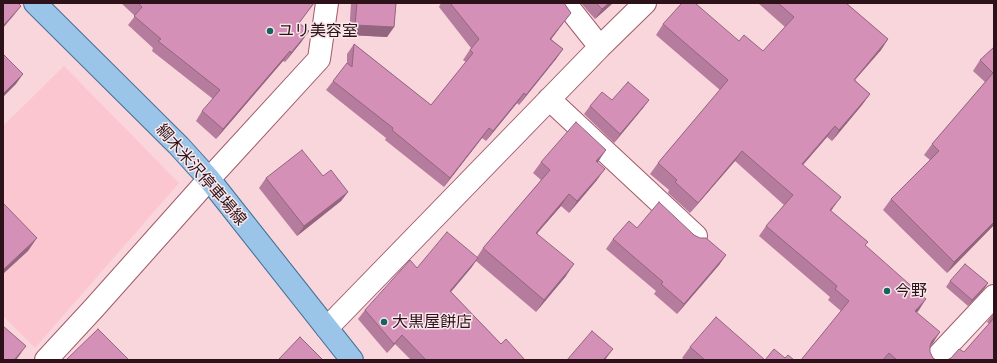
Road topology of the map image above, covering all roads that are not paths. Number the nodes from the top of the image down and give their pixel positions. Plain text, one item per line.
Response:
1 (35, 3) edge
2 (327, 3) edge
3 (565, 3) edge
4 (645, 3) edge
5 (600, 47) junction
6 (549, 99) junction
7 (209, 179) junction
8 (696, 236) edge
9 (994, 296) edge
10 (328, 328) junction
11 (46, 360) edge
12 (352, 360) edge
13 (934, 360) edge

1 - 7 main road, 綱木米沢停車場線
2 - 7 street
3 - 5 street
4 - 5 street
5 - 6 street
6 - 8 street
6 - 10 street
7 - 10 main road, 綱木米沢停車場線
7 - 11 street
9 - 13 street
10 - 12 main road, 綱木米沢停車場線

